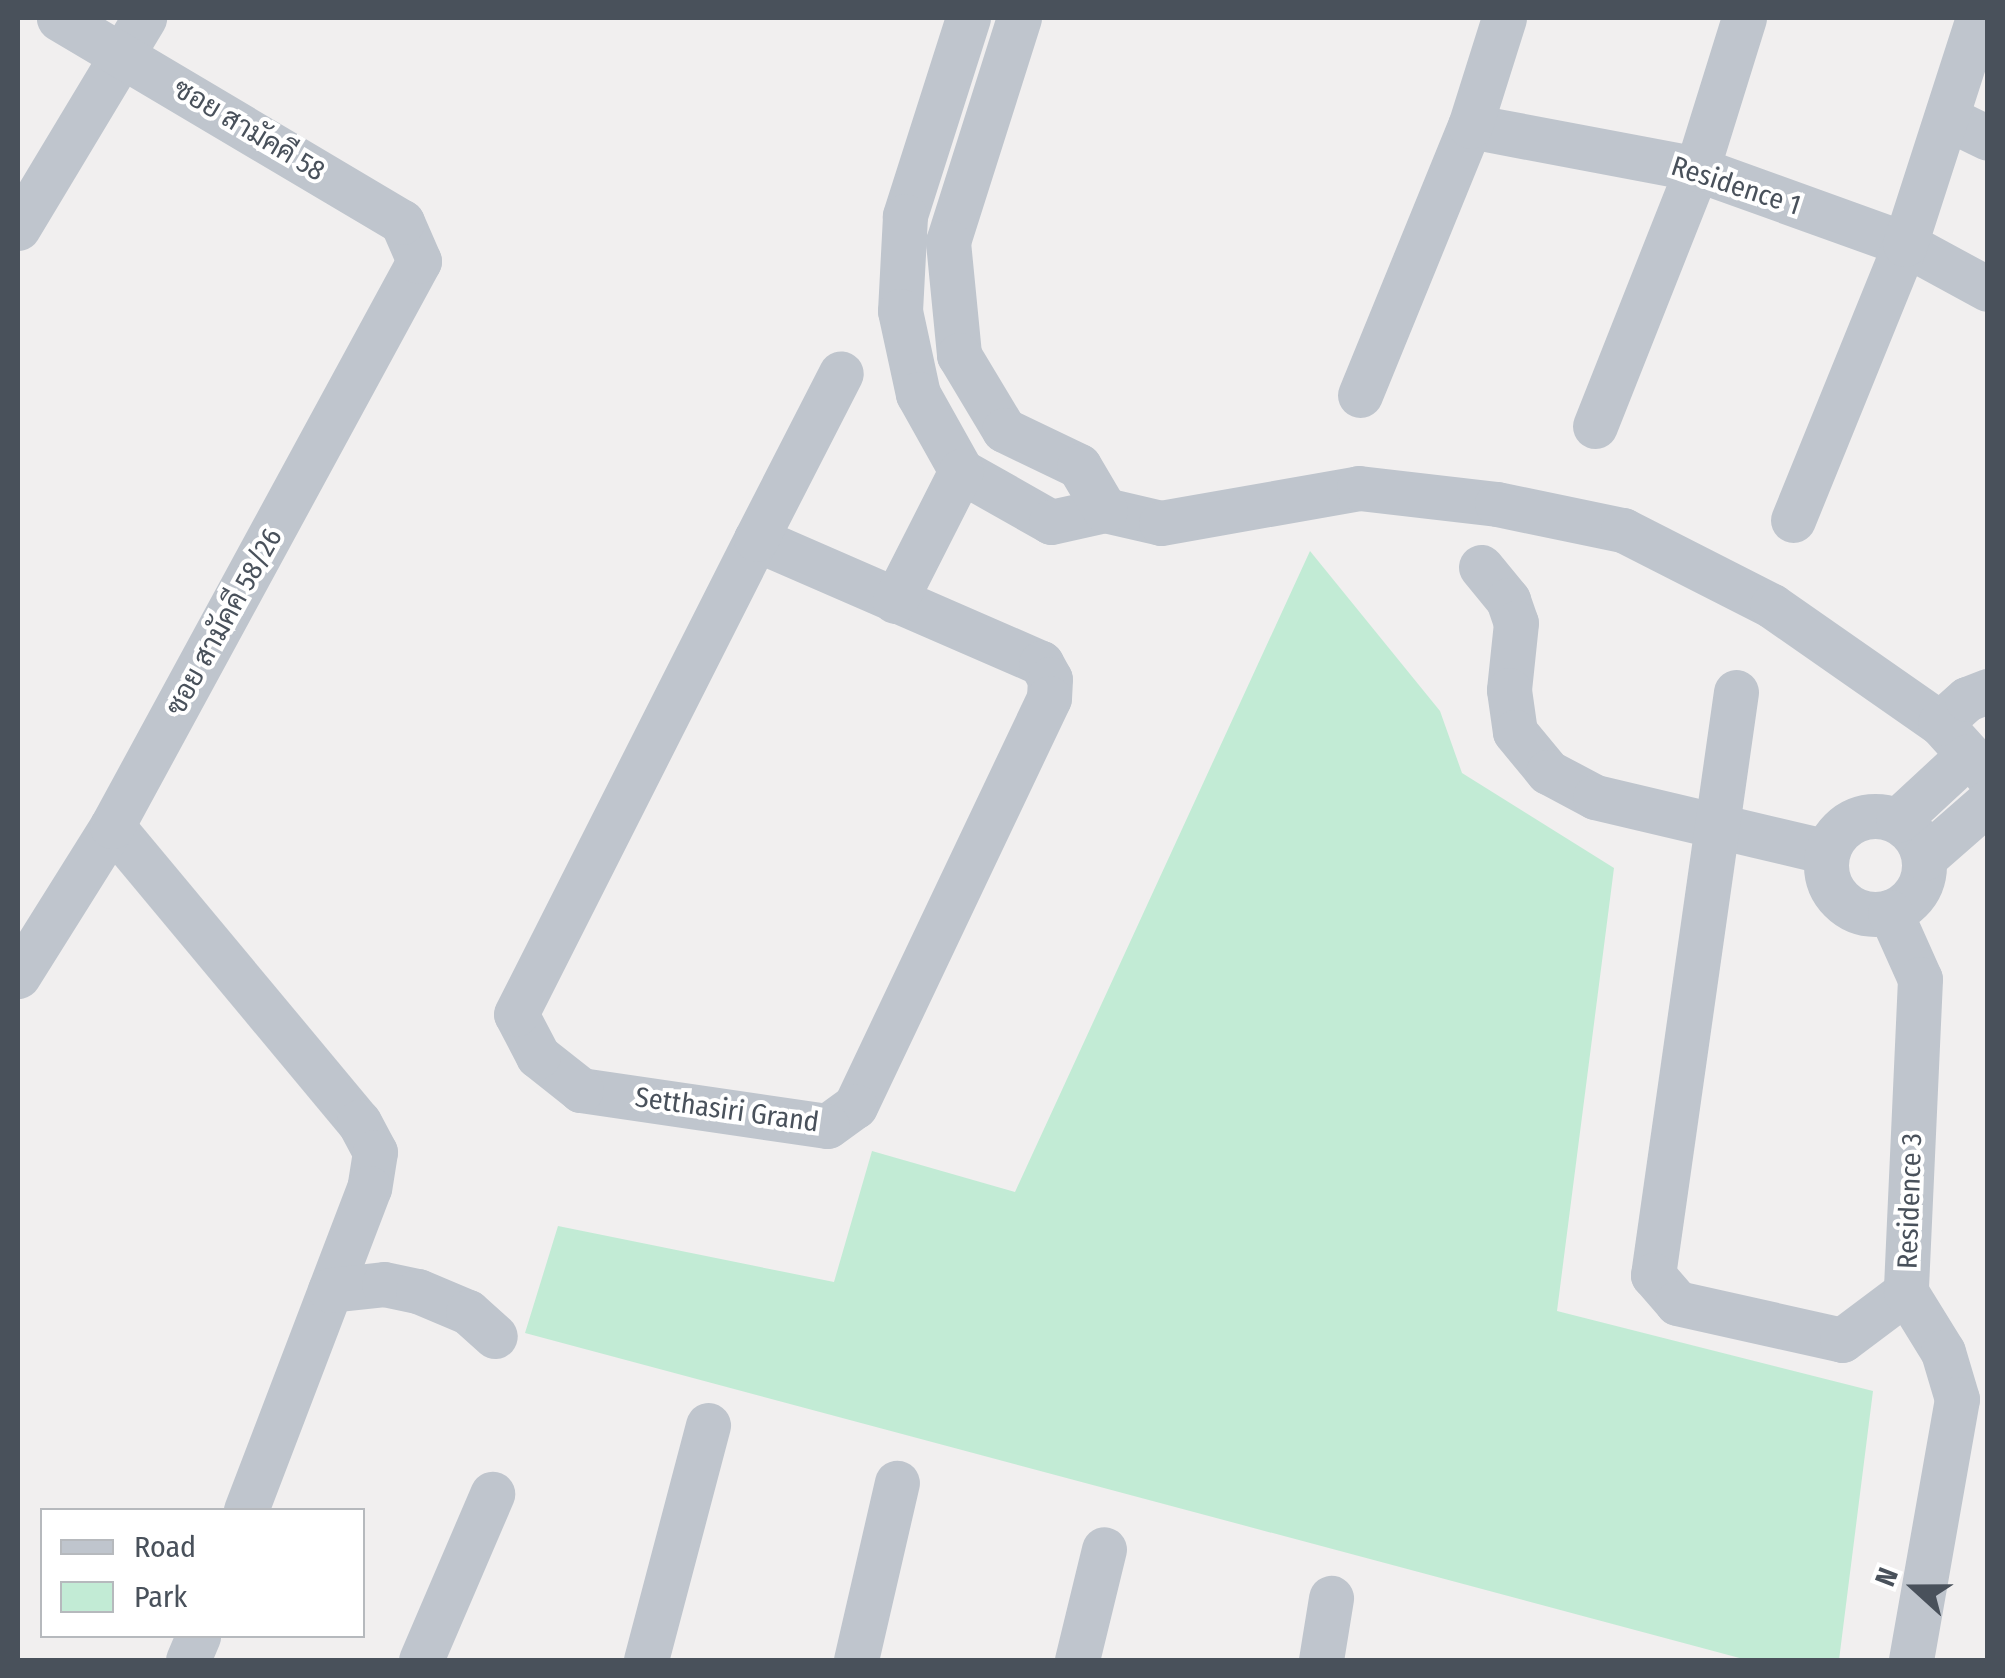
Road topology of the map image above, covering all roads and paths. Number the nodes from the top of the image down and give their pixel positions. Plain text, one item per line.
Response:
1 (59, 18) edge
2 (968, 18) edge
3 (1020, 18) edge
4 (1504, 18) edge
5 (1744, 18) edge
6 (1978, 18) edge
7 (132, 36) edge
8 (1470, 126) junction
9 (1968, 128) edge
10 (1698, 169) junction
11 (18, 228) edge
12 (1905, 244) junction
13 (419, 261) joint
14 (1988, 289) edge
15 (841, 373) dead end
16 (1360, 395) dead end
17 (1596, 426) dead end
18 (961, 471) junction
19 (1105, 510) junction
20 (1793, 520) dead end
21 (756, 538) junction
22 (1481, 567) dead end
23 (896, 601) junction
24 (1736, 692) dead end
25 (1988, 692) edge
26 (1965, 752) edge
27 (1988, 802) edge
28 (1898, 820) junction
29 (1718, 823) junction
30 (112, 826) junction
31 (1827, 852) junction
32 (1924, 858) junction
33 (1890, 912) junction
34 (18, 976) edge
35 (330, 1290) junction
36 (1906, 1292) junction
37 (494, 1336) dead end
38 (708, 1425) dead end
39 (896, 1483) dead end
40 (492, 1494) dead end
41 (247, 1508) edge
42 (1104, 1550) dead end
43 (1331, 1598) dead end
44 (421, 1660) edge
45 (646, 1660) edge
46 (856, 1660) edge
47 (1077, 1660) edge
48 (1321, 1660) edge
49 (1911, 1660) edge

1 - 7 street, ซอย สามัคคี 58
2 - 18 street
3 - 19 street
4 - 8 street
5 - 10 street
6 - 9 street
7 - 11 street
7 - 13 street, ซอย สามัคคี 58
8 - 10 street, Residence 1
8 - 16 street
9 - 12 street
10 - 12 street, Residence 1
10 - 17 street
12 - 14 street, Residence 1
12 - 20 street
13 - 30 street, ซอย สามัคคี 58/26
15 - 21 street, Setthasiri Grand
18 - 19 street
18 - 23 street
19 - 26 street
21 - 23 street, Setthasiri Grand
21 - 23 street, Setthasiri Grand
22 - 29 street
24 - 29 street
25 - 26 street
26 - 28 street
27 - 32 street
28 - 31 street
28 - 32 street
29 - 31 street
29 - 36 street
30 - 34 street, ซอย สามัคคี 58/26
30 - 35 street
31 - 33 street
32 - 33 street
33 - 36 street, Residence 3
35 - 37 street
35 - 41 street
36 - 49 street, Residence 3
38 - 45 street
39 - 46 street
40 - 44 street
42 - 47 street
43 - 48 street

